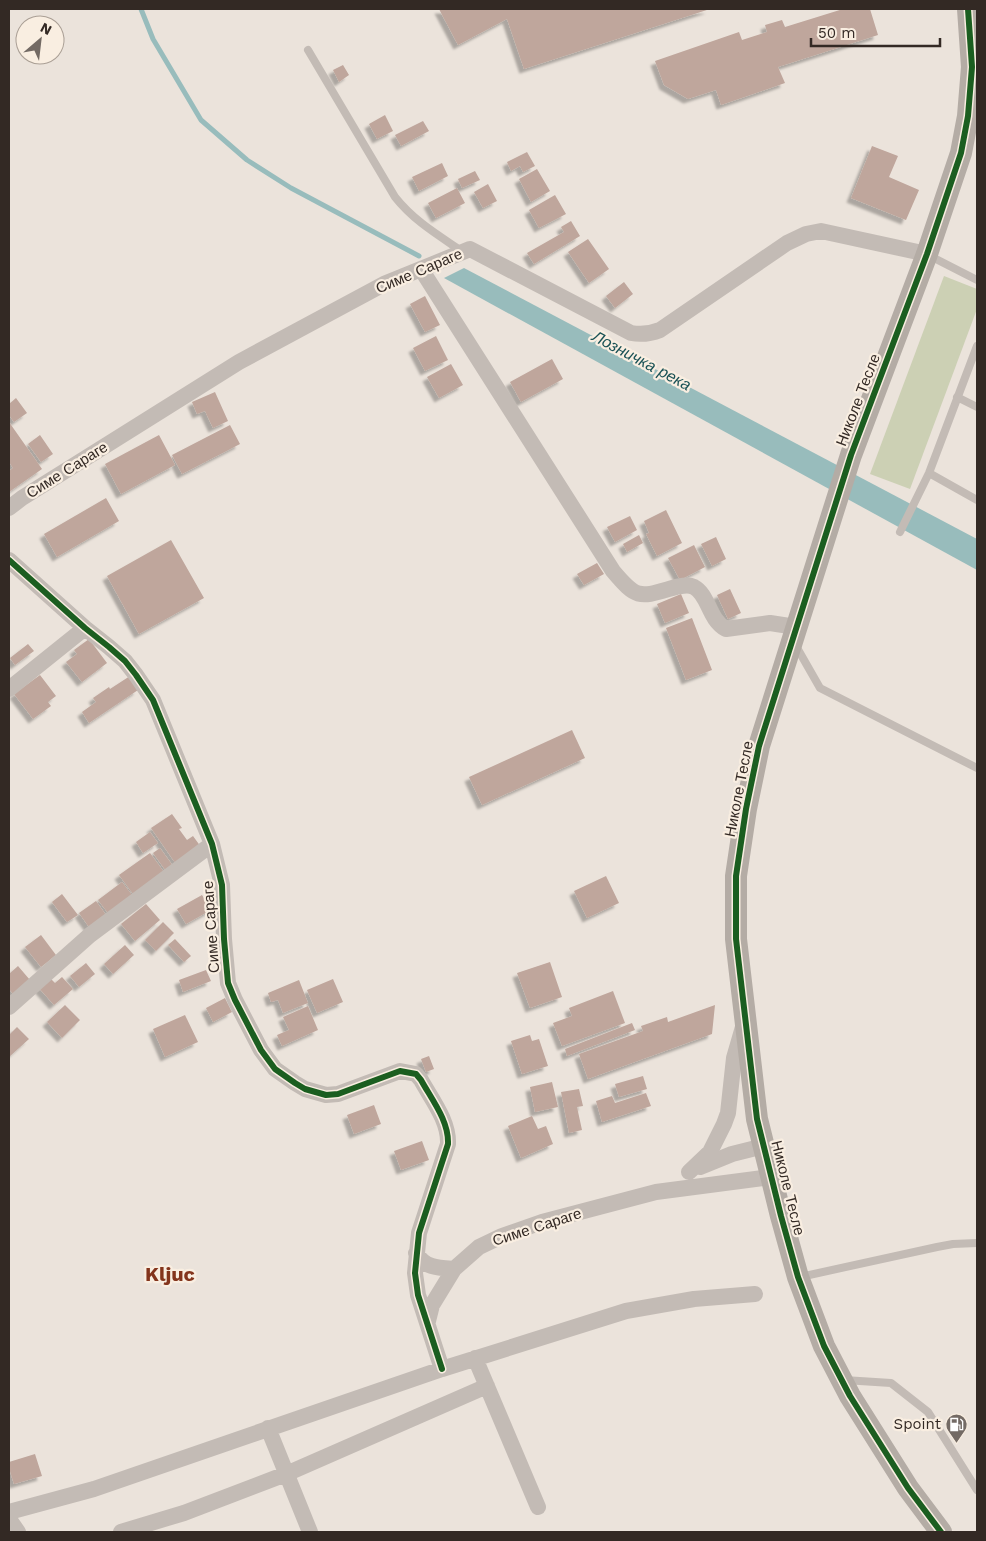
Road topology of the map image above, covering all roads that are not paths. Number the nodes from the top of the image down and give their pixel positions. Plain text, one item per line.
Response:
1 (968, 9) edge
2 (308, 50) dead end
3 (463, 252) junction
4 (927, 254) junction
5 (421, 269) junction
6 (977, 280) edge
7 (977, 346) edge
8 (957, 397) junction
9 (977, 407) edge
10 (929, 473) junction
11 (977, 500) edge
12 (9, 508) edge
13 (900, 532) dead end
14 (9, 560) edge
15 (85, 628) junction
16 (794, 633) junction
17 (9, 688) edge
18 (977, 768) edge
19 (212, 844) junction
20 (9, 1007) edge
21 (744, 1020) junction
22 (764, 1146) junction
23 (689, 1172) junction
24 (771, 1177) junction
25 (656, 1192) junction
26 (977, 1243) edge
27 (416, 1253) junction
28 (454, 1269) junction
29 (798, 1277) junction
30 (755, 1294) dead end
31 (428, 1321) junction
32 (475, 1358) junction
33 (442, 1369) junction
34 (841, 1379) junction
35 (487, 1386) junction
36 (268, 1428) junction
37 (286, 1474) junction
38 (977, 1490) edge
39 (538, 1507) dead end
40 (9, 1512) edge
41 (9, 1519) edge
42 (18, 1532) edge
43 (121, 1532) edge
44 (310, 1532) edge
45 (941, 1532) edge

1 - 4 street, Николе Тесле
2 - 3 lane
3 - 4 street, Симе Сараге
3 - 5 street, Симе Сараге
4 - 6 lane
4 - 16 street, Николе Тесле
5 - 12 street, Симе Сараге
5 - 16 street
7 - 8 lane
8 - 9 lane
8 - 10 lane
10 - 11 lane
10 - 13 lane
14 - 15 street, Симе Сараге
15 - 17 street
15 - 19 street, Симе Сараге
16 - 18 lane
16 - 21 street, Николе Тесле
19 - 20 street
19 - 27 street, Симе Сараге
21 - 22 street, Николе Тесле
21 - 23 street
22 - 23 street
22 - 24 street, Николе Тесле
23 - 25 street
24 - 25 street
24 - 29 street, Николе Тесле
25 - 28 street, Симе Сараге
26 - 29 lane
27 - 28 street
27 - 31 street, Симе Сараге
28 - 31 street, Симе Сараге
29 - 34 street, Николе Тесле
30 - 32 street
31 - 33 street, Симе Сараге
32 - 33 street
32 - 35 street
33 - 36 street
34 - 38 lane
34 - 45 street, Николе Тесле
35 - 37 street
35 - 39 street
36 - 37 street
36 - 40 street
37 - 43 street
37 - 44 street
41 - 42 street

